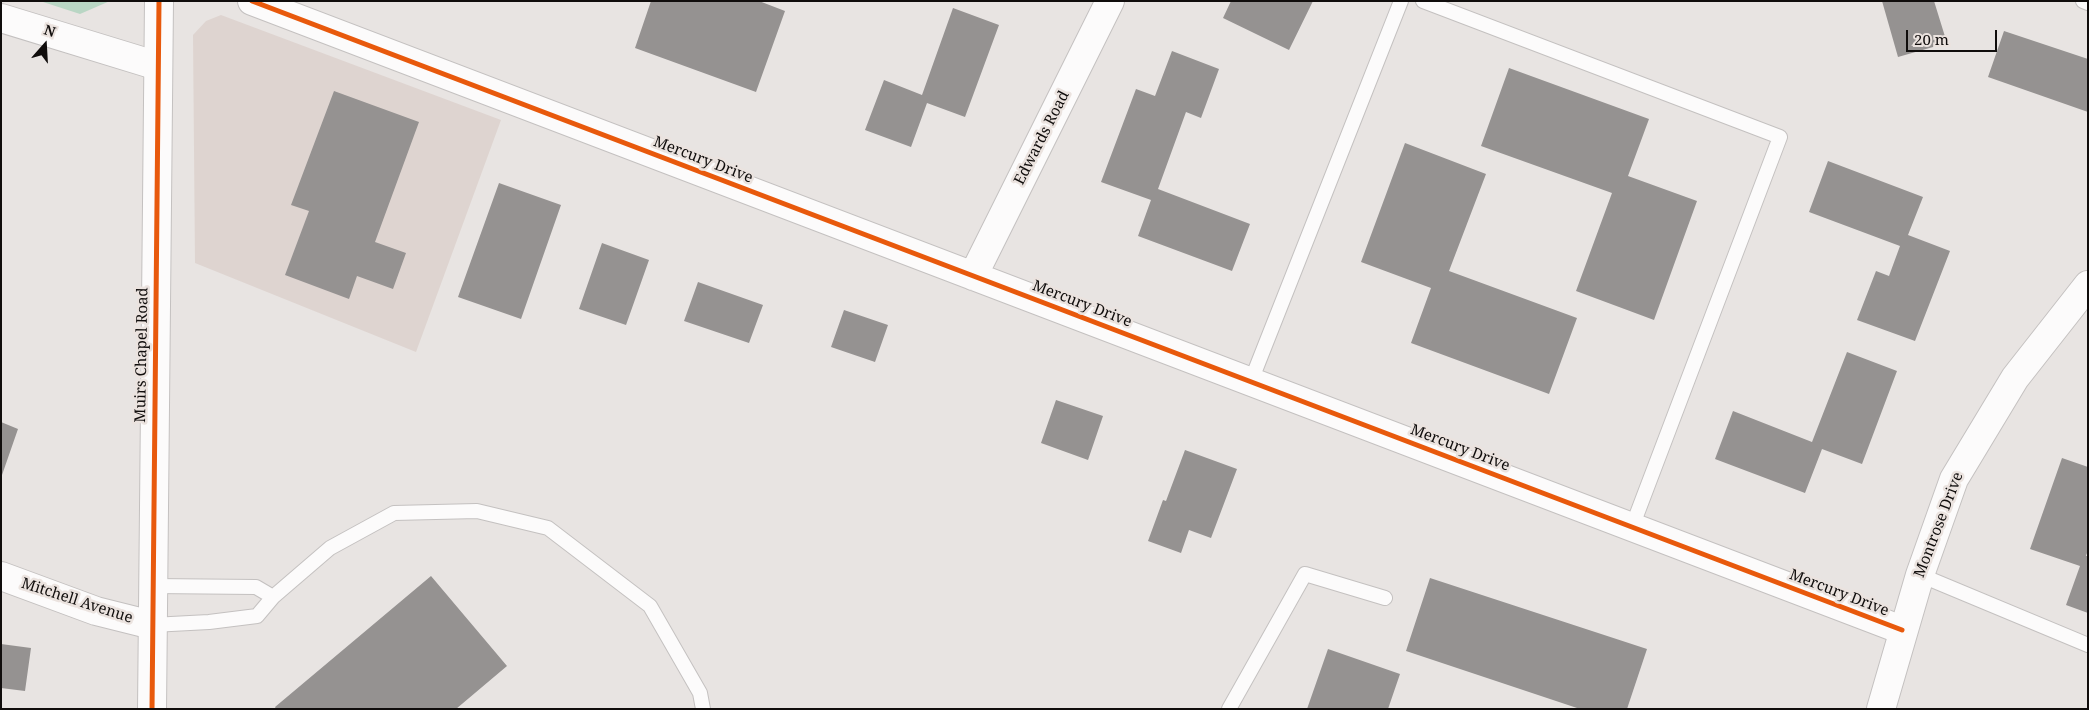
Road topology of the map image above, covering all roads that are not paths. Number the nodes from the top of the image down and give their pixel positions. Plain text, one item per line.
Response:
1 (159, 1) edge
2 (252, 1) edge
3 (1110, 1) edge
4 (1401, 1) edge
5 (1423, 1) edge
6 (2083, 1) edge
7 (2088, 3) edge
8 (1, 18) edge
9 (158, 66) junction
10 (973, 276) junction
11 (2088, 285) edge
12 (1251, 381) junction
13 (1632, 527) junction
14 (1920, 575) junction
15 (1, 576) edge
16 (153, 586) junction
17 (273, 597) junction
18 (1385, 598) dead end
19 (152, 625) junction
20 (1902, 630) junction
21 (2088, 644) edge
22 (152, 709) edge
23 (703, 709) edge
24 (1229, 709) edge
25 (1881, 709) edge

1 - 9 street, Muirs Chapel Road
2 - 10 street, Mercury Drive
3 - 10 street, Edwards Road
4 - 12 lane
5 - 13 lane
6 - 7 lane
8 - 9 street
9 - 16 street, Muirs Chapel Road
10 - 12 street, Mercury Drive
11 - 14 street, Montrose Drive
12 - 13 street, Mercury Drive
13 - 20 street, Mercury Drive
14 - 20 street, Montrose Drive
14 - 21 lane
15 - 19 street, Mitchell Avenue
16 - 17 lane
16 - 19 street, Muirs Chapel Road
17 - 19 lane
17 - 23 lane
18 - 24 lane
19 - 22 street, Muirs Chapel Road
20 - 25 street, Montrose Drive

